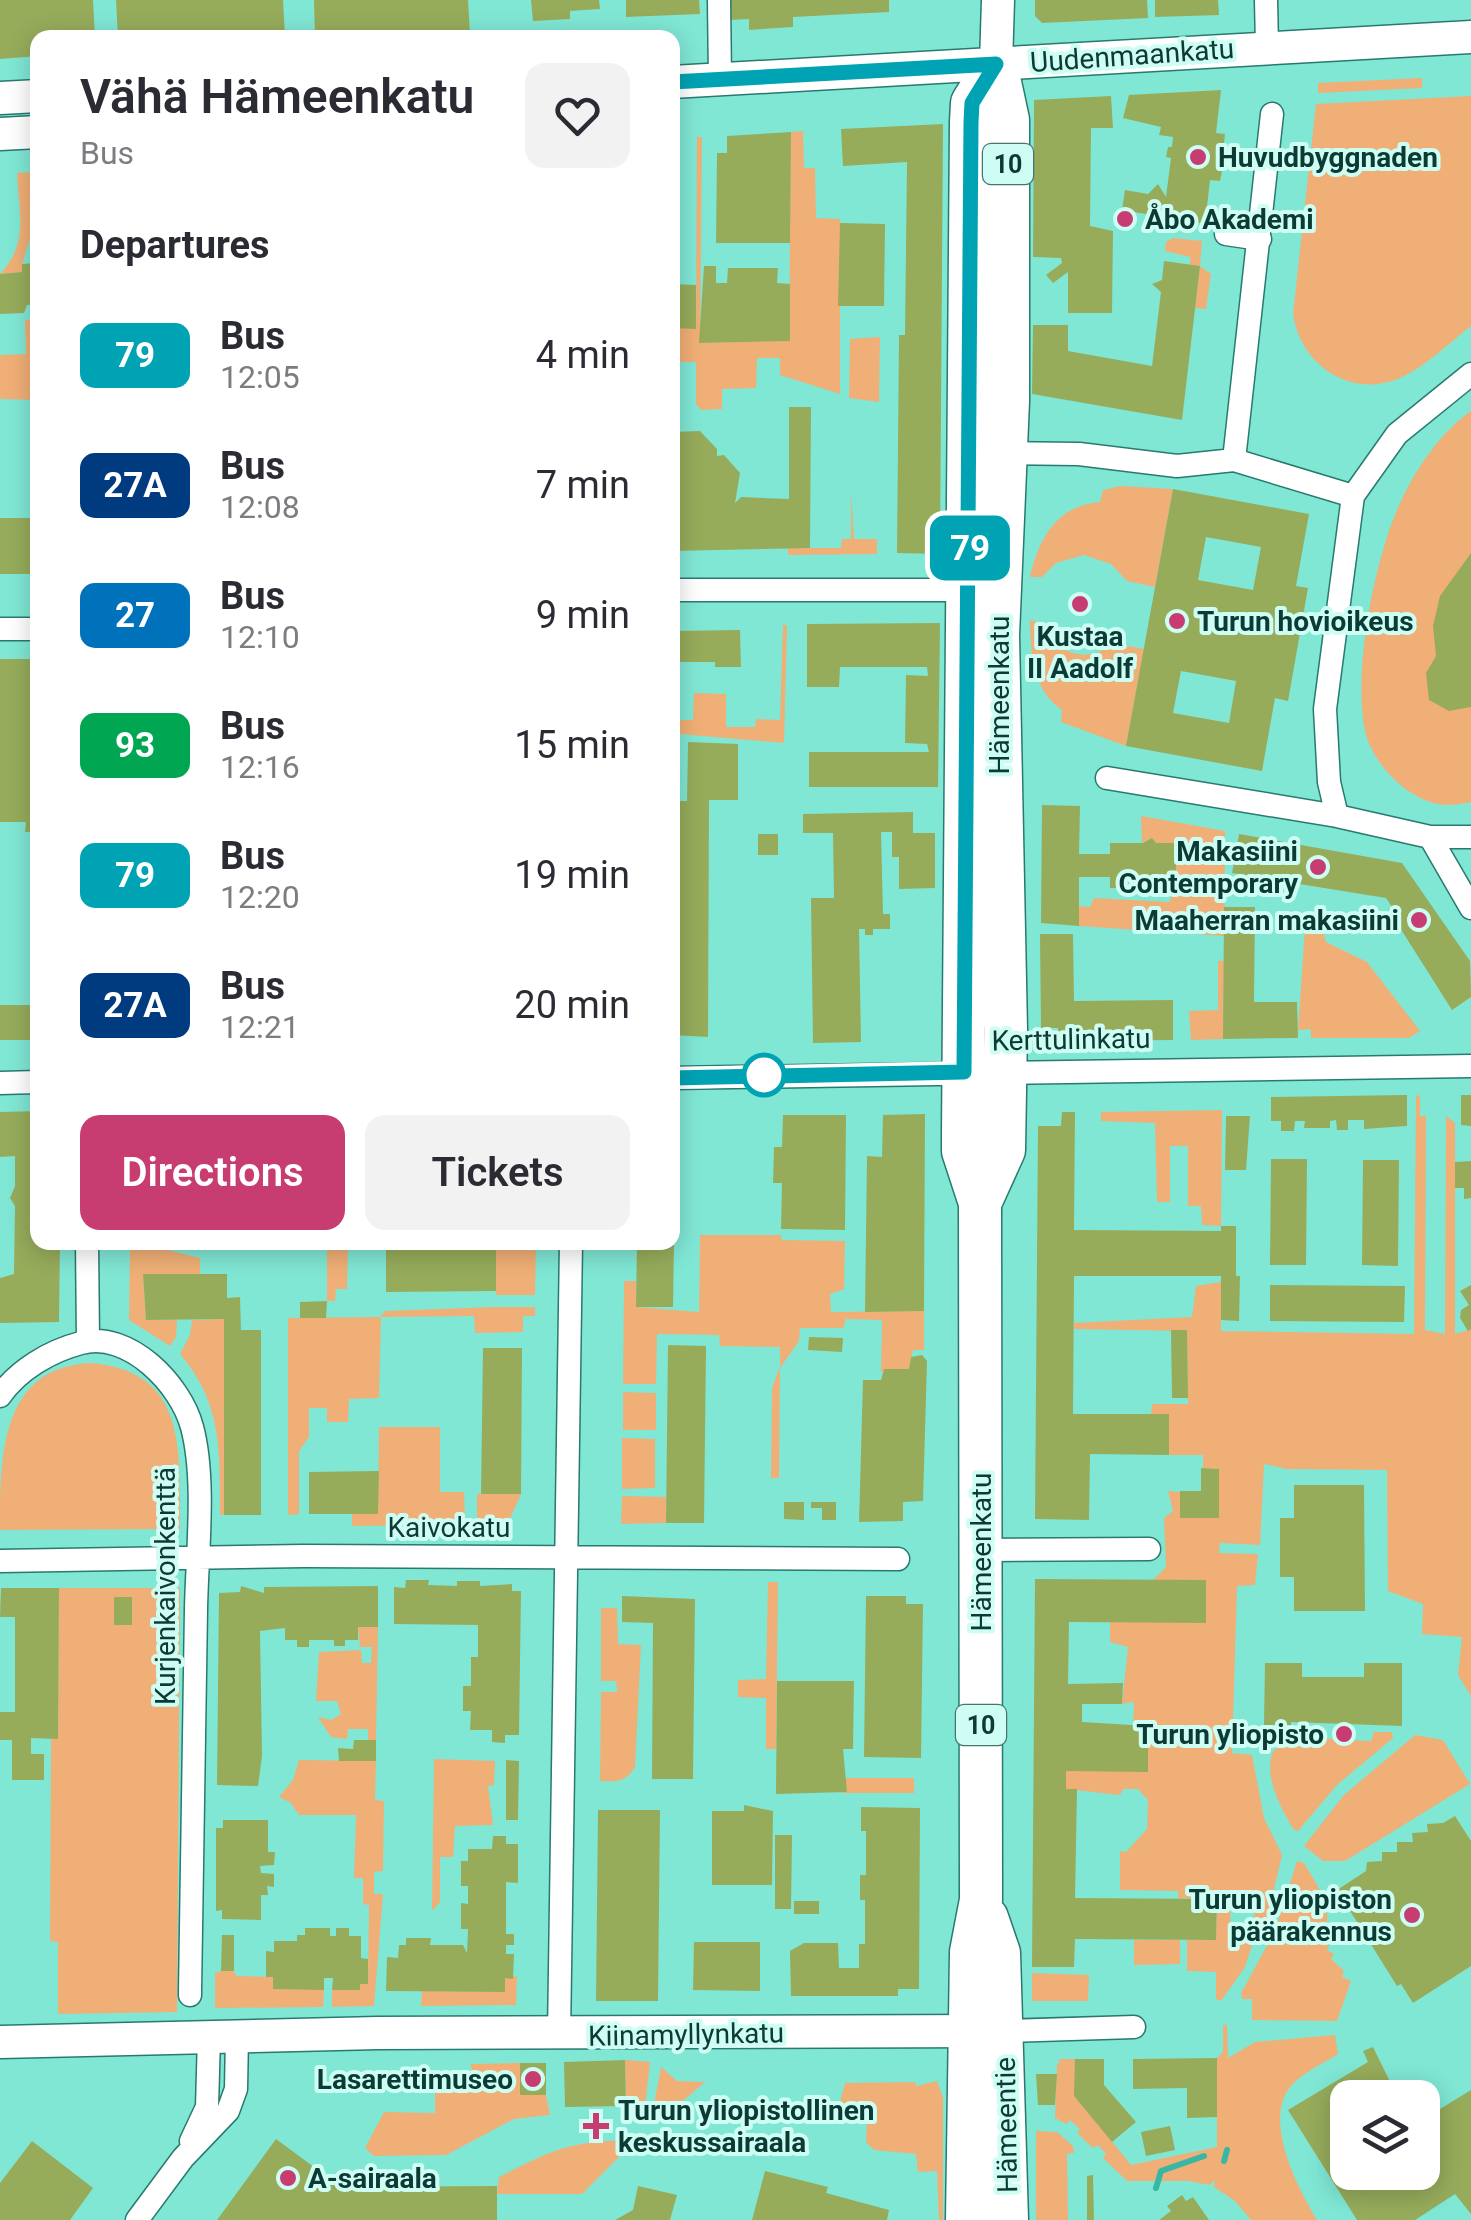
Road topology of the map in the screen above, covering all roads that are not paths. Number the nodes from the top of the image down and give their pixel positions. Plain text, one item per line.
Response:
1 (719, 0) edge
2 (998, 0) edge
3 (1266, 0) edge
4 (1471, 37) edge
5 (1267, 47) junction
6 (996, 64) junction
7 (720, 79) junction
8 (680, 82) edge
9 (30, 96) edge
10 (0, 98) edge
11 (1272, 114) dead end
12 (30, 132) edge
13 (0, 134) edge
14 (1226, 234) dead end
15 (1260, 239) junction
16 (1471, 374) edge
17 (988, 453) junction
18 (1234, 460) junction
19 (1353, 496) junction
20 (680, 590) edge
21 (970, 590) junction
22 (0, 629) edge
23 (30, 629) edge
24 (1107, 778) dead end
25 (1337, 816) junction
26 (1471, 837) edge
27 (1430, 838) junction
28 (1471, 908) edge
29 (1471, 1066) edge
30 (985, 1071) junction
31 (680, 1078) edge
32 (0, 1082) edge
33 (30, 1082) edge
34 (88, 1250) edge
35 (571, 1250) edge
36 (88, 1341) junction
37 (0, 1396) edge
38 (1149, 1549) dead end
39 (981, 1550) junction
40 (569, 1556) junction
41 (198, 1558) junction
42 (898, 1560) dead end
43 (0, 1561) edge
44 (190, 1995) dead end
45 (1134, 2027) dead end
46 (987, 2031) junction
47 (223, 2036) junction
48 (559, 2036) junction
49 (0, 2042) edge
50 (137, 2220) edge
51 (966, 2220) edge
52 (1007, 2220) edge

1 - 7 street
2 - 6 main road, Hämeenkatu
3 - 5 street
4 - 5 main road, Uudenmaankatu
5 - 6 main road, Uudenmaankatu
6 - 7 main road, Uudenmaankatu
6 - 17 highway, Hämeenkatu / 10
7 - 8 main road, Uudenmaankatu
9 - 10 main road
11 - 15 street
12 - 13 main road
14 - 15 street
15 - 18 street
16 - 19 street
17 - 18 street
17 - 21 highway, Hämeenkatu / 10
17 - 30 highway, Hämeenkatu / 10
18 - 19 street
19 - 25 street
20 - 21 street
21 - 30 highway, Hämeenkatu / 10
22 - 23 street
24 - 25 street
25 - 27 street
26 - 27 street
27 - 28 street
29 - 30 street, Kerttulinkatu
30 - 31 street, Kerttulinkatu
30 - 39 highway, Hämeenkatu / 10
32 - 33 street
34 - 36 street
35 - 40 street
36 - 37 street
36 - 41 street, Kurjenkaivonkenttä
38 - 39 street
39 - 46 highway, Hämeenkatu / 10
40 - 41 street, Kaivokatu
40 - 42 street, Kaivokatu
40 - 48 street
41 - 43 street, Kaivokatu
41 - 44 street, Kurjenkaivonkenttä
45 - 46 street, Kiinamyllynkatu
46 - 48 main road, Kiinamyllynkatu
46 - 51 highway, Hämeentie / 10
46 - 52 highway, Hämeentie / 10
47 - 48 main road, Kiinamyllynkatu
47 - 49 main road, Kiinamyllynkatu
47 - 50 street

